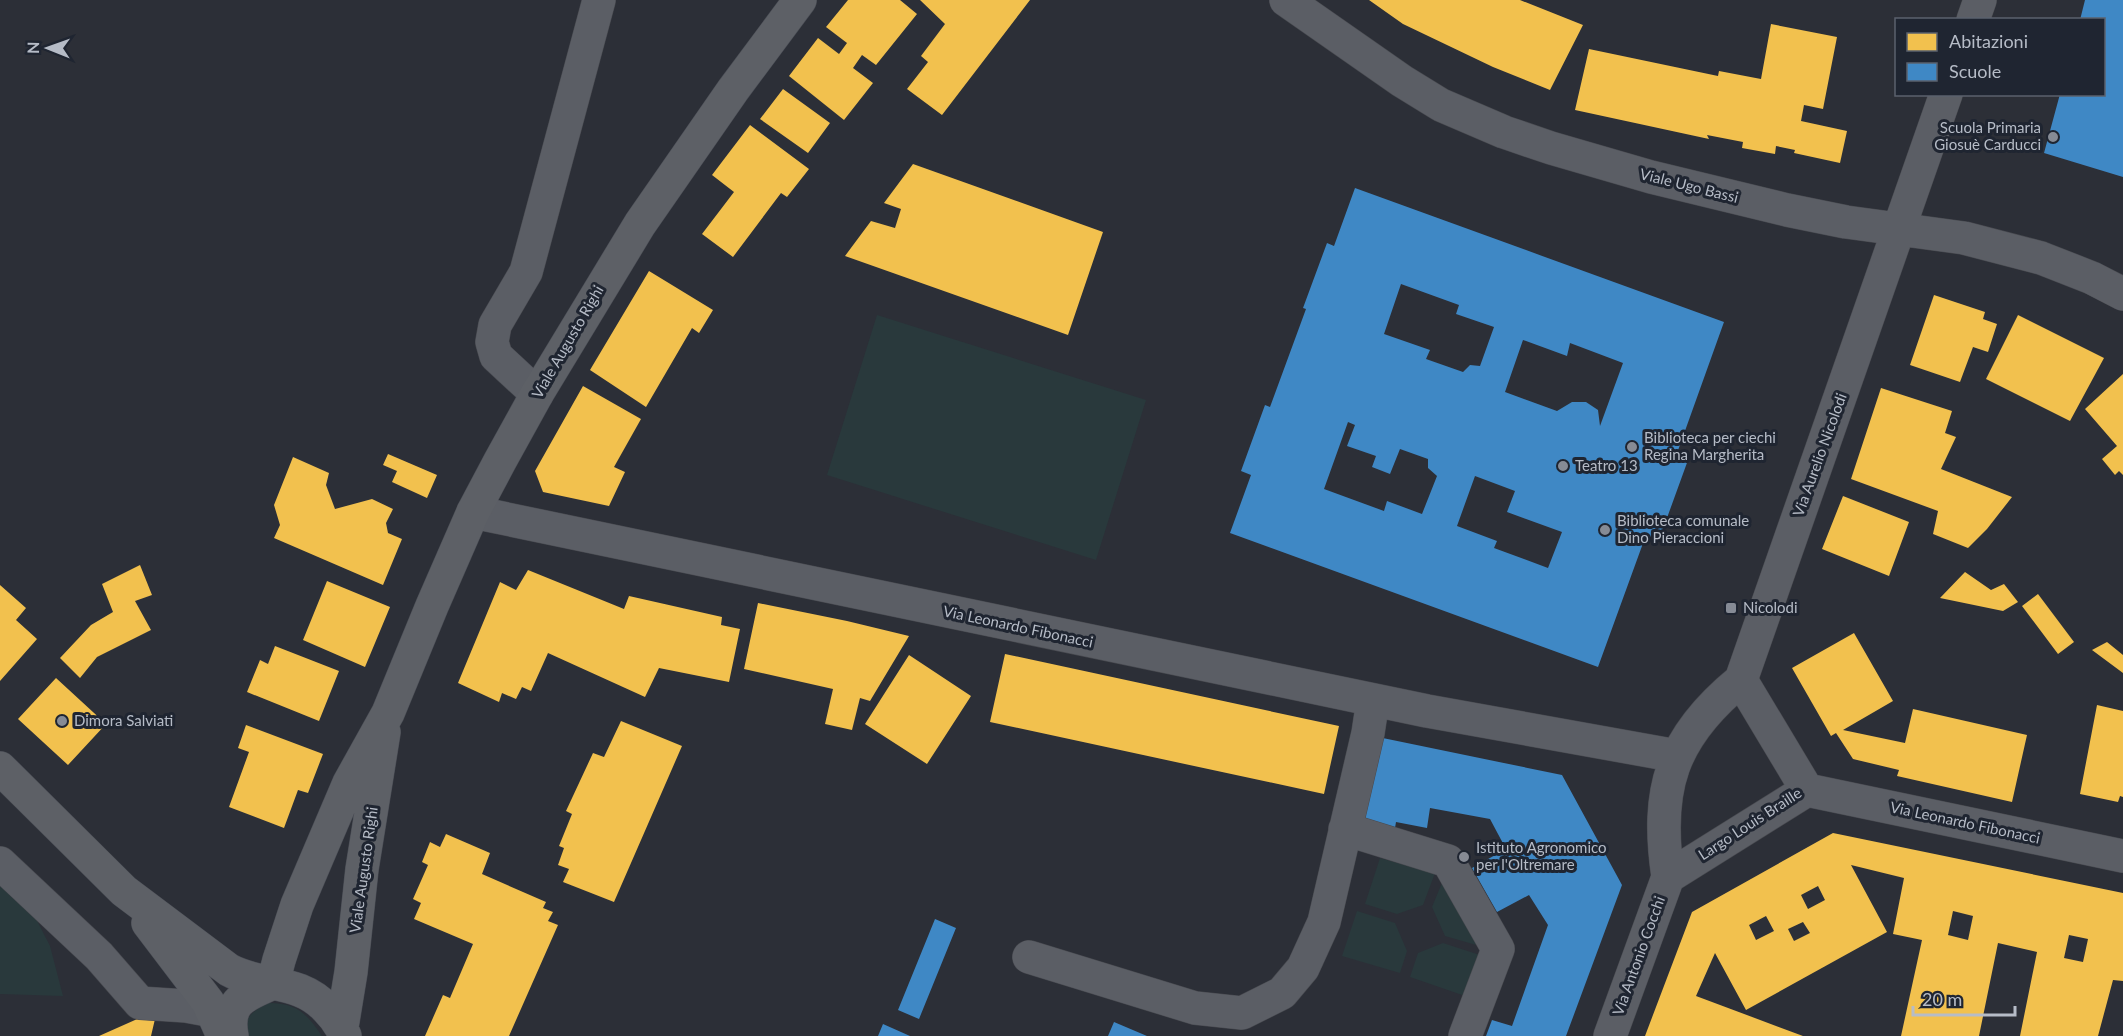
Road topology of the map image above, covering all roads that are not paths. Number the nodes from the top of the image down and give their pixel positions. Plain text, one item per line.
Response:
1 (599, 0) edge
2 (800, 0) edge
3 (1286, 0) edge
4 (1980, 0) edge
5 (1973, 18) edge
6 (1945, 96) edge
7 (1899, 229) junction
8 (2123, 294) edge
9 (537, 394) junction
10 (473, 512) junction
11 (1741, 680) junction
12 (1373, 700) junction
13 (388, 713) junction
14 (1677, 756) junction
15 (0, 768) edge
16 (1807, 790) junction
17 (1345, 829) junction
18 (2123, 856) edge
19 (0, 863) edge
20 (1668, 877) junction
21 (124, 891) junction
22 (1029, 957) dead end
23 (273, 983) junction
24 (1268, 1000) junction
25 (223, 1028) edge
26 (343, 1032) edge
27 (1255, 1036) edge
28 (1466, 1036) edge
29 (1610, 1036) edge

1 - 9 street
2 - 9 main road, Viale Augusto Righi
3 - 7 street, Viale Ugo Bassi
4 - 5 street
6 - 7 street, Via Aurelio Nicolodi
7 - 8 street, Viale Ugo Bassi
7 - 11 street, Via Aurelio Nicolodi
9 - 10 main road, Viale Augusto Righi
10 - 12 street, Via Leonardo Fibonacci
10 - 13 main road, Viale Augusto Righi
11 - 14 street
11 - 16 street, Largo Louis Braille
12 - 14 street, Via Leonardo Fibonacci
12 - 17 street
13 - 23 main road, Viale Augusto Righi
13 - 26 main road, Viale Augusto Righi
14 - 20 street
15 - 21 main road
16 - 18 street, Via Leonardo Fibonacci
16 - 20 street, Largo Louis Braille
17 - 24 street
17 - 28 street
19 - 25 street
20 - 29 street, Via Antonio Cocchi
21 - 23 main road
21 - 25 main road
22 - 24 street
23 - 25 main road
23 - 26 main road
24 - 27 street

